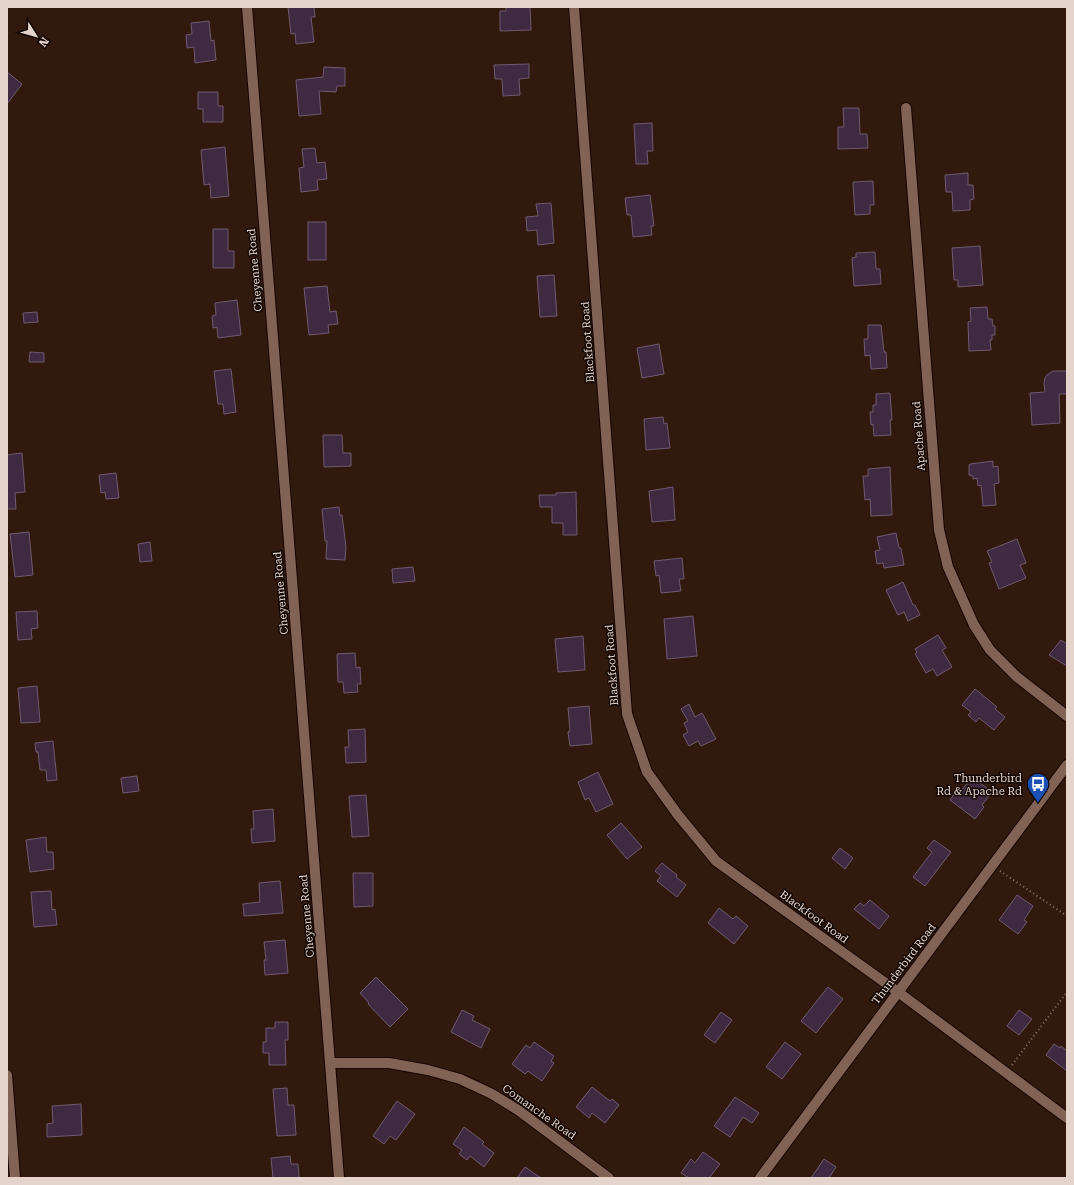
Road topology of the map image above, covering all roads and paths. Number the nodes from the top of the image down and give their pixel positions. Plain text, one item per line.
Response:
1 (247, 7) edge
2 (574, 7) edge
3 (906, 108) dead end
4 (1067, 716) edge
5 (1067, 765) edge
6 (992, 866) junction
7 (1067, 916) edge
8 (898, 992) junction
9 (1067, 992) edge
10 (330, 1063) junction
11 (1006, 1073) junction
12 (7, 1075) edge
13 (1067, 1118) edge
14 (15, 1178) edge
15 (339, 1178) edge
16 (609, 1178) edge
17 (760, 1178) edge

1 - 10 street, Cheyenne Road
2 - 8 street, Blackfoot Road
3 - 4 street, Apache Road
5 - 6 street, Thunderbird Road
6 - 7 path
6 - 8 street, Thunderbird Road
8 - 11 street, Blackfoot Road
8 - 17 street, Thunderbird Road
9 - 11 path
10 - 15 street, Cheyenne Road
10 - 16 street, Comanche Road
11 - 13 street, Blackfoot Road
12 - 14 street

